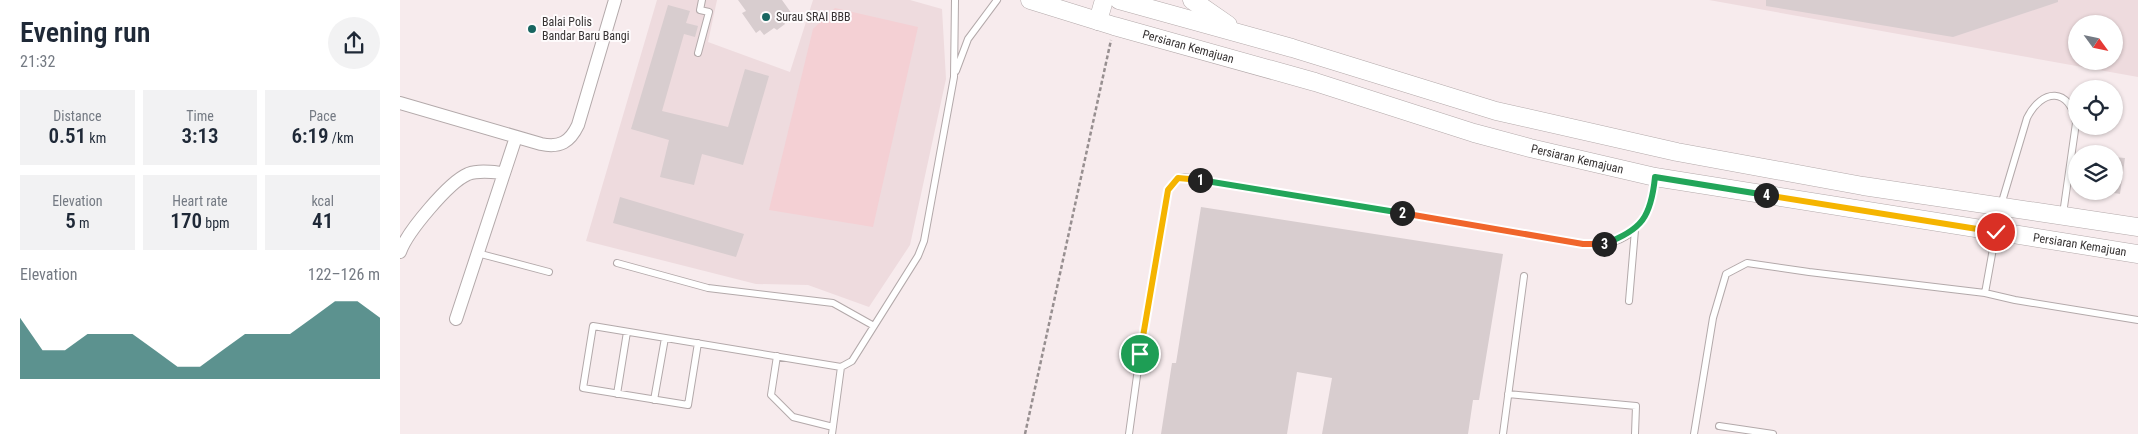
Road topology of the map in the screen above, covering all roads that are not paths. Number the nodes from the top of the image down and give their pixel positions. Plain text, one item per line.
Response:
1 (615, 0) edge
2 (702, 0) edge
3 (955, 0) edge
4 (997, 0) edge
5 (1030, 0) edge
6 (1104, 0) edge
7 (1192, 0) edge
8 (1126, 1) edge
9 (1111, 25) junction
10 (1243, 35) junction
11 (698, 53) dead end
12 (954, 77) junction
13 (400, 103) edge
14 (516, 137) junction
15 (503, 173) junction
16 (1655, 177) junction
17 (2001, 206) junction
18 (2063, 216) junction
19 (2138, 227) edge
20 (1635, 230) junction
21 (1996, 232) junction
22 (400, 252) edge
23 (477, 253) junction
24 (2138, 254) edge
25 (617, 263) dead end
26 (549, 272) dead end
27 (1524, 276) dead end
28 (1985, 293) junction
29 (1629, 301) dead end
30 (456, 319) dead end
31 (2138, 320) edge
32 (874, 326) junction
33 (627, 332) junction
34 (665, 338) junction
35 (698, 343) junction
36 (777, 356) junction
37 (841, 367) junction
38 (617, 394) junction
39 (1508, 394) junction
40 (654, 400) junction
41 (1719, 426) dead end
42 (832, 430) edge
43 (1129, 434) edge
44 (1503, 434) edge
45 (1634, 434) edge
46 (1694, 434) edge
47 (1773, 434) edge

1 - 14 street
2 - 11 lane
3 - 12 lane
4 - 12 lane
5 - 9 main road, Persiaran Kemajuan
6 - 9 main road
7 - 10 main road
8 - 9 main road
8 - 10 main road, Persiaran Kemajuan
9 - 16 main road, Persiaran Kemajuan
10 - 17 main road, Persiaran Kemajuan
12 - 32 lane
13 - 14 street
14 - 15 street
15 - 22 street
15 - 23 street
16 - 20 lane
16 - 21 main road, Persiaran Kemajuan
17 - 18 main road, Persiaran Kemajuan
17 - 18 lane
18 - 19 main road, Persiaran Kemajuan
20 - 29 lane
20 - 43 lane
21 - 24 main road, Persiaran Kemajuan
21 - 28 lane
23 - 26 lane
23 - 30 street
25 - 32 lane
27 - 39 lane
28 - 31 lane
28 - 46 lane
32 - 37 lane
33 - 34 lane
33 - 38 lane
33 - 38 lane
34 - 35 lane
34 - 40 lane
35 - 36 lane
35 - 40 lane
36 - 37 lane
36 - 42 lane
37 - 42 lane
38 - 40 lane
39 - 44 lane
39 - 45 lane
41 - 47 lane

